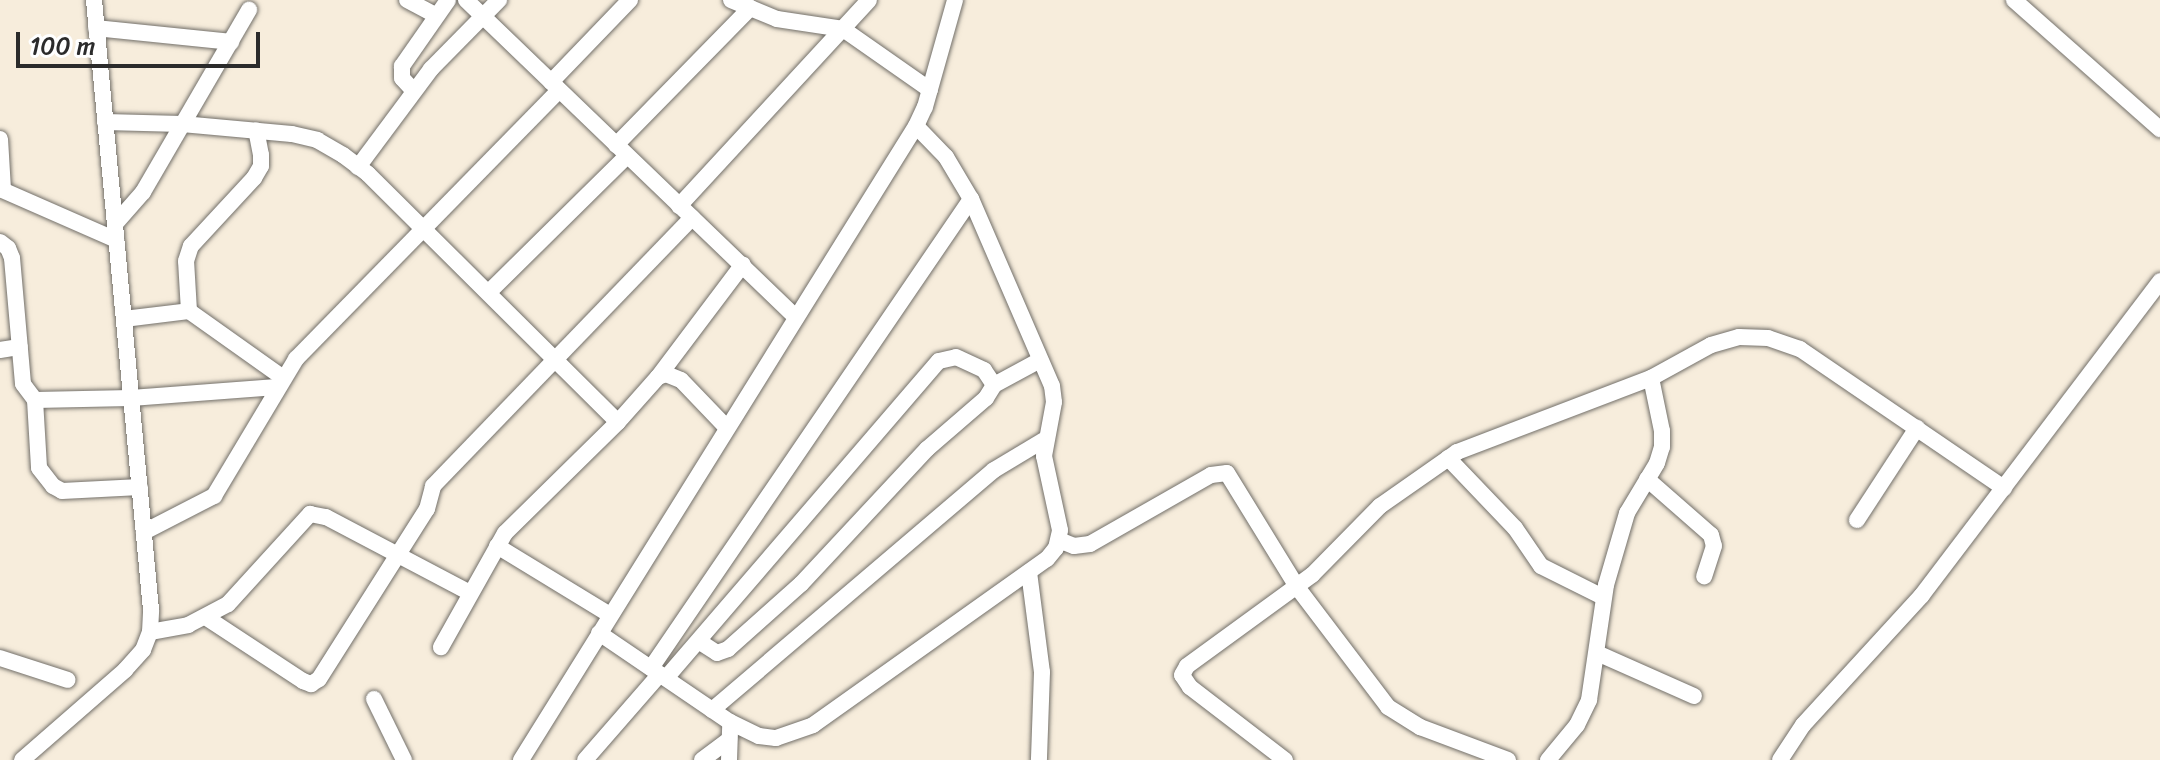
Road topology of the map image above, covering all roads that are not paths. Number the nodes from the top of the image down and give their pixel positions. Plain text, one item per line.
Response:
1 (94, 0) edge
2 (407, 0) edge
3 (448, 0) edge
4 (466, 0) edge
5 (499, 0) edge
6 (630, 0) edge
7 (731, 0) edge
8 (955, 0) edge
9 (2014, 0) edge
10 (861, 3) edge
11 (750, 8) junction
12 (249, 10) dead end
13 (435, 15) junction
14 (483, 17) junction
15 (96, 28) junction
16 (843, 29) junction
17 (231, 42) junction
18 (555, 86) junction
19 (413, 90) junction
20 (930, 90) junction
21 (105, 122) junction
22 (182, 124) junction
23 (916, 126) junction
24 (2160, 129) edge
25 (256, 130) junction
26 (0, 139) edge
27 (622, 150) junction
28 (358, 167) junction
29 (2, 189) edge
30 (971, 199) junction
31 (686, 212) junction
32 (423, 227) junction
33 (115, 232) junction
34 (0, 242) edge
35 (743, 264) junction
36 (2160, 281) edge
37 (489, 292) junction
38 (189, 311) junction
39 (796, 318) junction
40 (124, 319) junction
41 (20, 347) junction
42 (0, 350) edge
43 (557, 358) junction
44 (1040, 360) junction
45 (658, 377) junction
46 (1651, 378) junction
47 (279, 382) junction
48 (994, 385) junction
49 (131, 398) junction
50 (35, 400) junction
51 (618, 422) junction
52 (727, 428) junction
53 (1917, 428) junction
54 (1044, 440) junction
55 (1448, 458) junction
56 (1647, 479) junction
57 (140, 487) junction
58 (2004, 488) junction
59 (1857, 520) dead end
60 (144, 532) junction
61 (1059, 540) junction
62 (497, 546) junction
63 (398, 555) junction
64 (1029, 572) junction
65 (1704, 576) dead end
66 (1297, 587) junction
67 (470, 593) junction
68 (1603, 597) junction
69 (610, 615) junction
70 (207, 618) junction
71 (150, 632) junction
72 (599, 633) junction
73 (700, 642) junction
74 (441, 647) dead end
75 (1597, 653) junction
76 (0, 658) edge
77 (659, 673) junction
78 (68, 680) dead end
79 (1694, 696) dead end
80 (374, 699) dead end
81 (712, 710) junction
82 (730, 722) junction
83 (729, 740) junction
84 (1552, 759) edge
85 (22, 760) edge
86 (404, 760) edge
87 (521, 760) edge
88 (585, 760) edge
89 (702, 760) edge
90 (729, 760) edge
91 (1039, 760) edge
92 (1285, 760) edge
93 (1508, 760) edge
94 (1780, 760) edge

1 - 15 street
2 - 13 street
3 - 13 street
4 - 14 street
5 - 14 street
6 - 18 street
7 - 11 street
8 - 20 street
9 - 24 street
10 - 16 street
11 - 16 street
11 - 27 street
12 - 17 street
13 - 19 street
14 - 18 street
14 - 19 street
15 - 17 street
15 - 21 street
16 - 20 street
16 - 31 street
17 - 22 street
18 - 27 street
18 - 32 street
19 - 28 street
20 - 23 street
21 - 22 street
21 - 33 street
22 - 25 street
22 - 33 street
23 - 30 street
23 - 39 street
25 - 28 street
25 - 38 street
26 - 29 street
27 - 31 street
27 - 37 street
28 - 32 street
29 - 33 street
30 - 44 street
30 - 77 street
31 - 35 street
31 - 43 street
32 - 37 street
32 - 47 street
33 - 40 street
34 - 41 street
35 - 39 street
35 - 45 street
36 - 58 street
37 - 43 street
38 - 40 street
38 - 47 street
39 - 52 street
40 - 49 street
41 - 42 street
41 - 50 street
43 - 51 street
43 - 63 street
44 - 48 street
44 - 54 street
45 - 51 street
45 - 52 street
46 - 53 street
46 - 55 street
46 - 56 street
47 - 49 street
47 - 60 street
48 - 73 street
48 - 73 street
49 - 50 street
49 - 57 street
50 - 57 street
51 - 62 street
52 - 69 street
53 - 58 street
53 - 59 street
54 - 61 street
54 - 81 street
55 - 66 street
55 - 68 street
56 - 65 street
56 - 68 street
57 - 60 street
58 - 94 street
60 - 71 street
61 - 64 street
61 - 66 street
62 - 67 street
62 - 69 street
63 - 67 street
63 - 70 street
63 - 70 street
64 - 82 street
64 - 91 street
66 - 92 street
66 - 93 street
67 - 74 street
68 - 75 street
69 - 72 street
70 - 71 street
71 - 85 street
72 - 77 street
72 - 87 street
73 - 77 street
75 - 79 street
75 - 84 street
76 - 78 street
77 - 81 street
77 - 88 street
80 - 86 street
81 - 82 street
82 - 83 street
83 - 89 street
83 - 90 street

